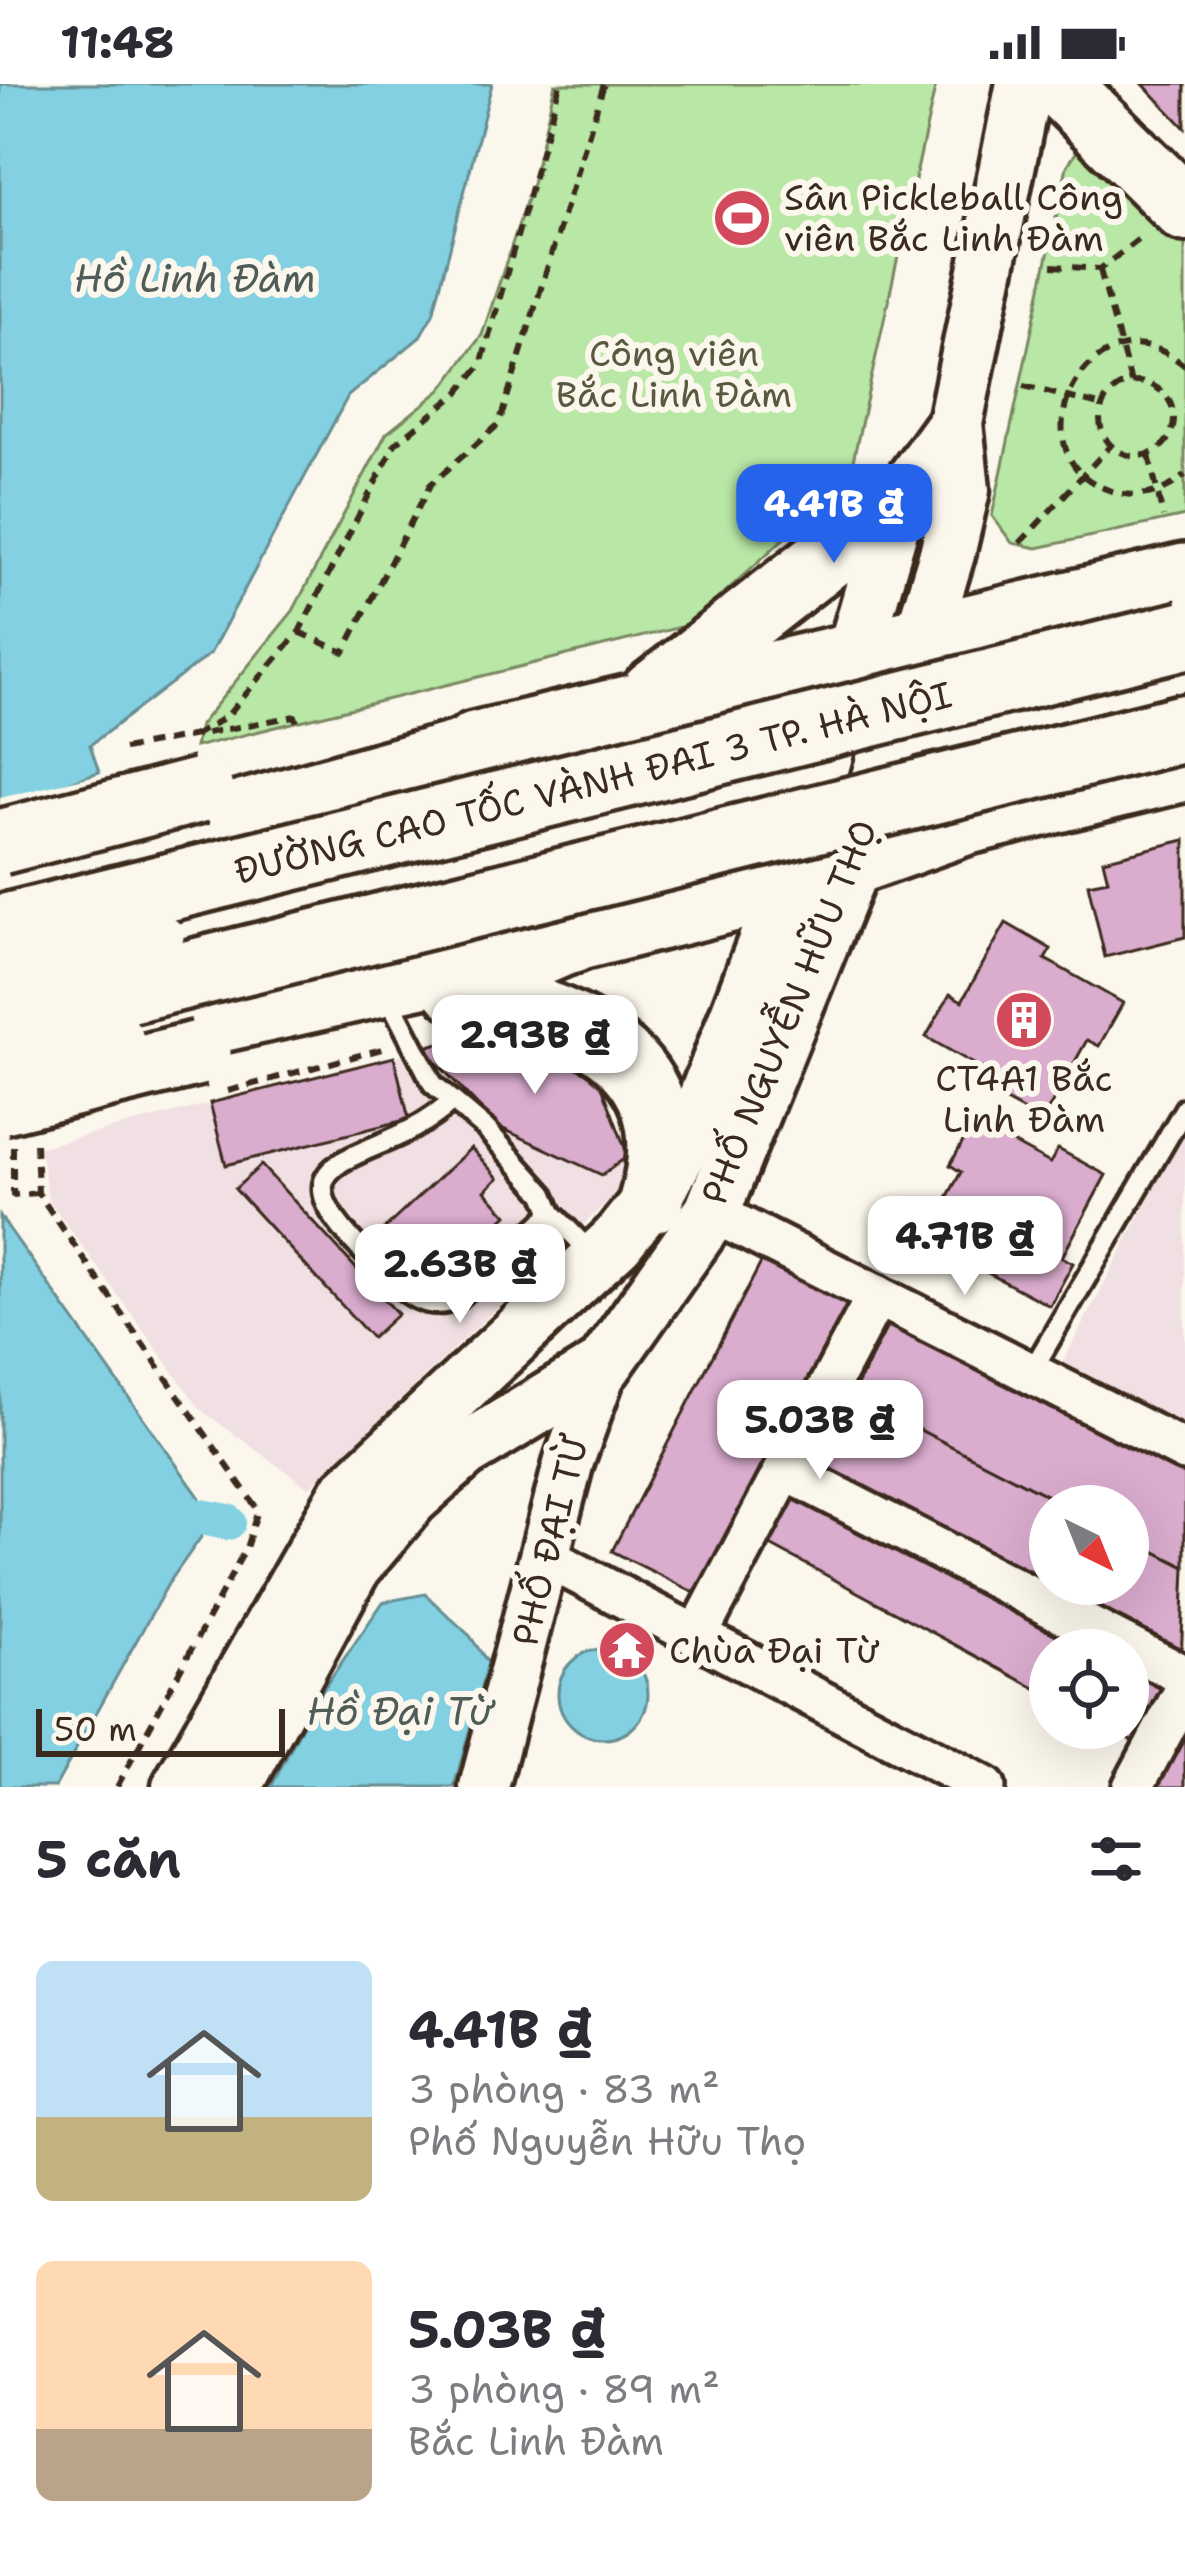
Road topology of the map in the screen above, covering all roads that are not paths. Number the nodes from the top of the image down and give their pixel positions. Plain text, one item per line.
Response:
1 (1024, 84) edge
2 (1058, 84) edge
3 (1169, 216) edge
4 (956, 423) junction
5 (898, 502) junction
6 (1185, 576) edge
7 (1185, 635) edge
8 (922, 636) junction
9 (858, 653) junction
10 (1185, 681) edge
11 (638, 705) junction
12 (1185, 728) edge
13 (525, 736) junction
14 (886, 753) junction
15 (1185, 769) edge
16 (821, 771) junction
17 (0, 842) edge
18 (852, 866) junction
19 (0, 882) edge
20 (787, 886) junction
21 (0, 929) edge
22 (571, 940) junction
23 (0, 976) edge
24 (456, 989) junction
25 (400, 1020) junction
26 (0, 1021) edge
27 (0, 1070) edge
28 (450, 1103) junction
29 (1185, 1108) edge
30 (7, 1122) edge
31 (651, 1201) junction
32 (712, 1212) junction
33 (552, 1214) junction
34 (597, 1259) junction
35 (877, 1295) junction
36 (603, 1367) junction
37 (1030, 1374) junction
38 (498, 1430) junction
39 (1185, 1450) edge
40 (784, 1470) junction
41 (548, 1558) junction
42 (698, 1634) junction
43 (1185, 1676) edge
44 (1185, 1690) edge
45 (180, 1787) edge
46 (234, 1787) edge
47 (484, 1787) edge
48 (985, 1787) edge
49 (1133, 1787) edge

1 - 4 main road, PHỐ NGUYỄN HỮU THỌ
2 - 3 main road
4 - 5 main road, PHỐ NGUYỄN HỮU THỌ
4 - 8 main road, PHỐ NGUYỄN HỮU THỌ
5 - 9 main road, PHỐ NGUYỄN HỮU THỌ
5 - 11 main road
6 - 8 main road
7 - 21 highway, ĐƯỜNG CAO TỐC VÀNH ĐAI 3 TP. HÀ NỘI, bridge
8 - 9 main road
8 - 14 main road, PHỐ NGUYỄN HỮU THỌ
9 - 11 main road
9 - 16 main road, PHỐ NGUYỄN HỮU THỌ
10 - 14 lane
11 - 13 main road
12 - 26 highway, bridge
13 - 17 main road, bridge
13 - 19 highway
14 - 16 street
14 - 18 main road, PHỐ NGUYỄN HỮU THỌ
15 - 18 main road
16 - 20 main road, PHỐ NGUYỄN HỮU THỌ
16 - 23 street, bridge
18 - 20 main road
18 - 32 main road, PHỐ NGUYỄN HỮU THỌ
20 - 22 main road
20 - 31 main road, PHỐ NGUYỄN HỮU THỌ
22 - 24 main road
22 - 27 highway, bridge
24 - 25 main road
24 - 31 main road
25 - 28 lane
25 - 30 main road, bridge
28 - 33 lane
28 - 33 lane
29 - 37 lane
31 - 34 main road, PHỐ NGUYỄN HỮU THỌ
32 - 35 street
32 - 36 main road, PHỐ NGUYỄN HỮU THỌ
33 - 34 lane
34 - 45 main road, PHỐ NGUYỄN HỮU THỌ
35 - 37 street
35 - 40 street
36 - 38 main road, PHỐ NGUYỄN HỮU THỌ
36 - 41 street, PHỐ ĐẠI TỪ
37 - 39 street
38 - 41 street
38 - 46 main road, PHỐ NGUYỄN HỮU THỌ
40 - 42 street
40 - 43 street
41 - 42 street
41 - 47 street, PHỐ ĐẠI TỪ
42 - 48 street
44 - 49 street

